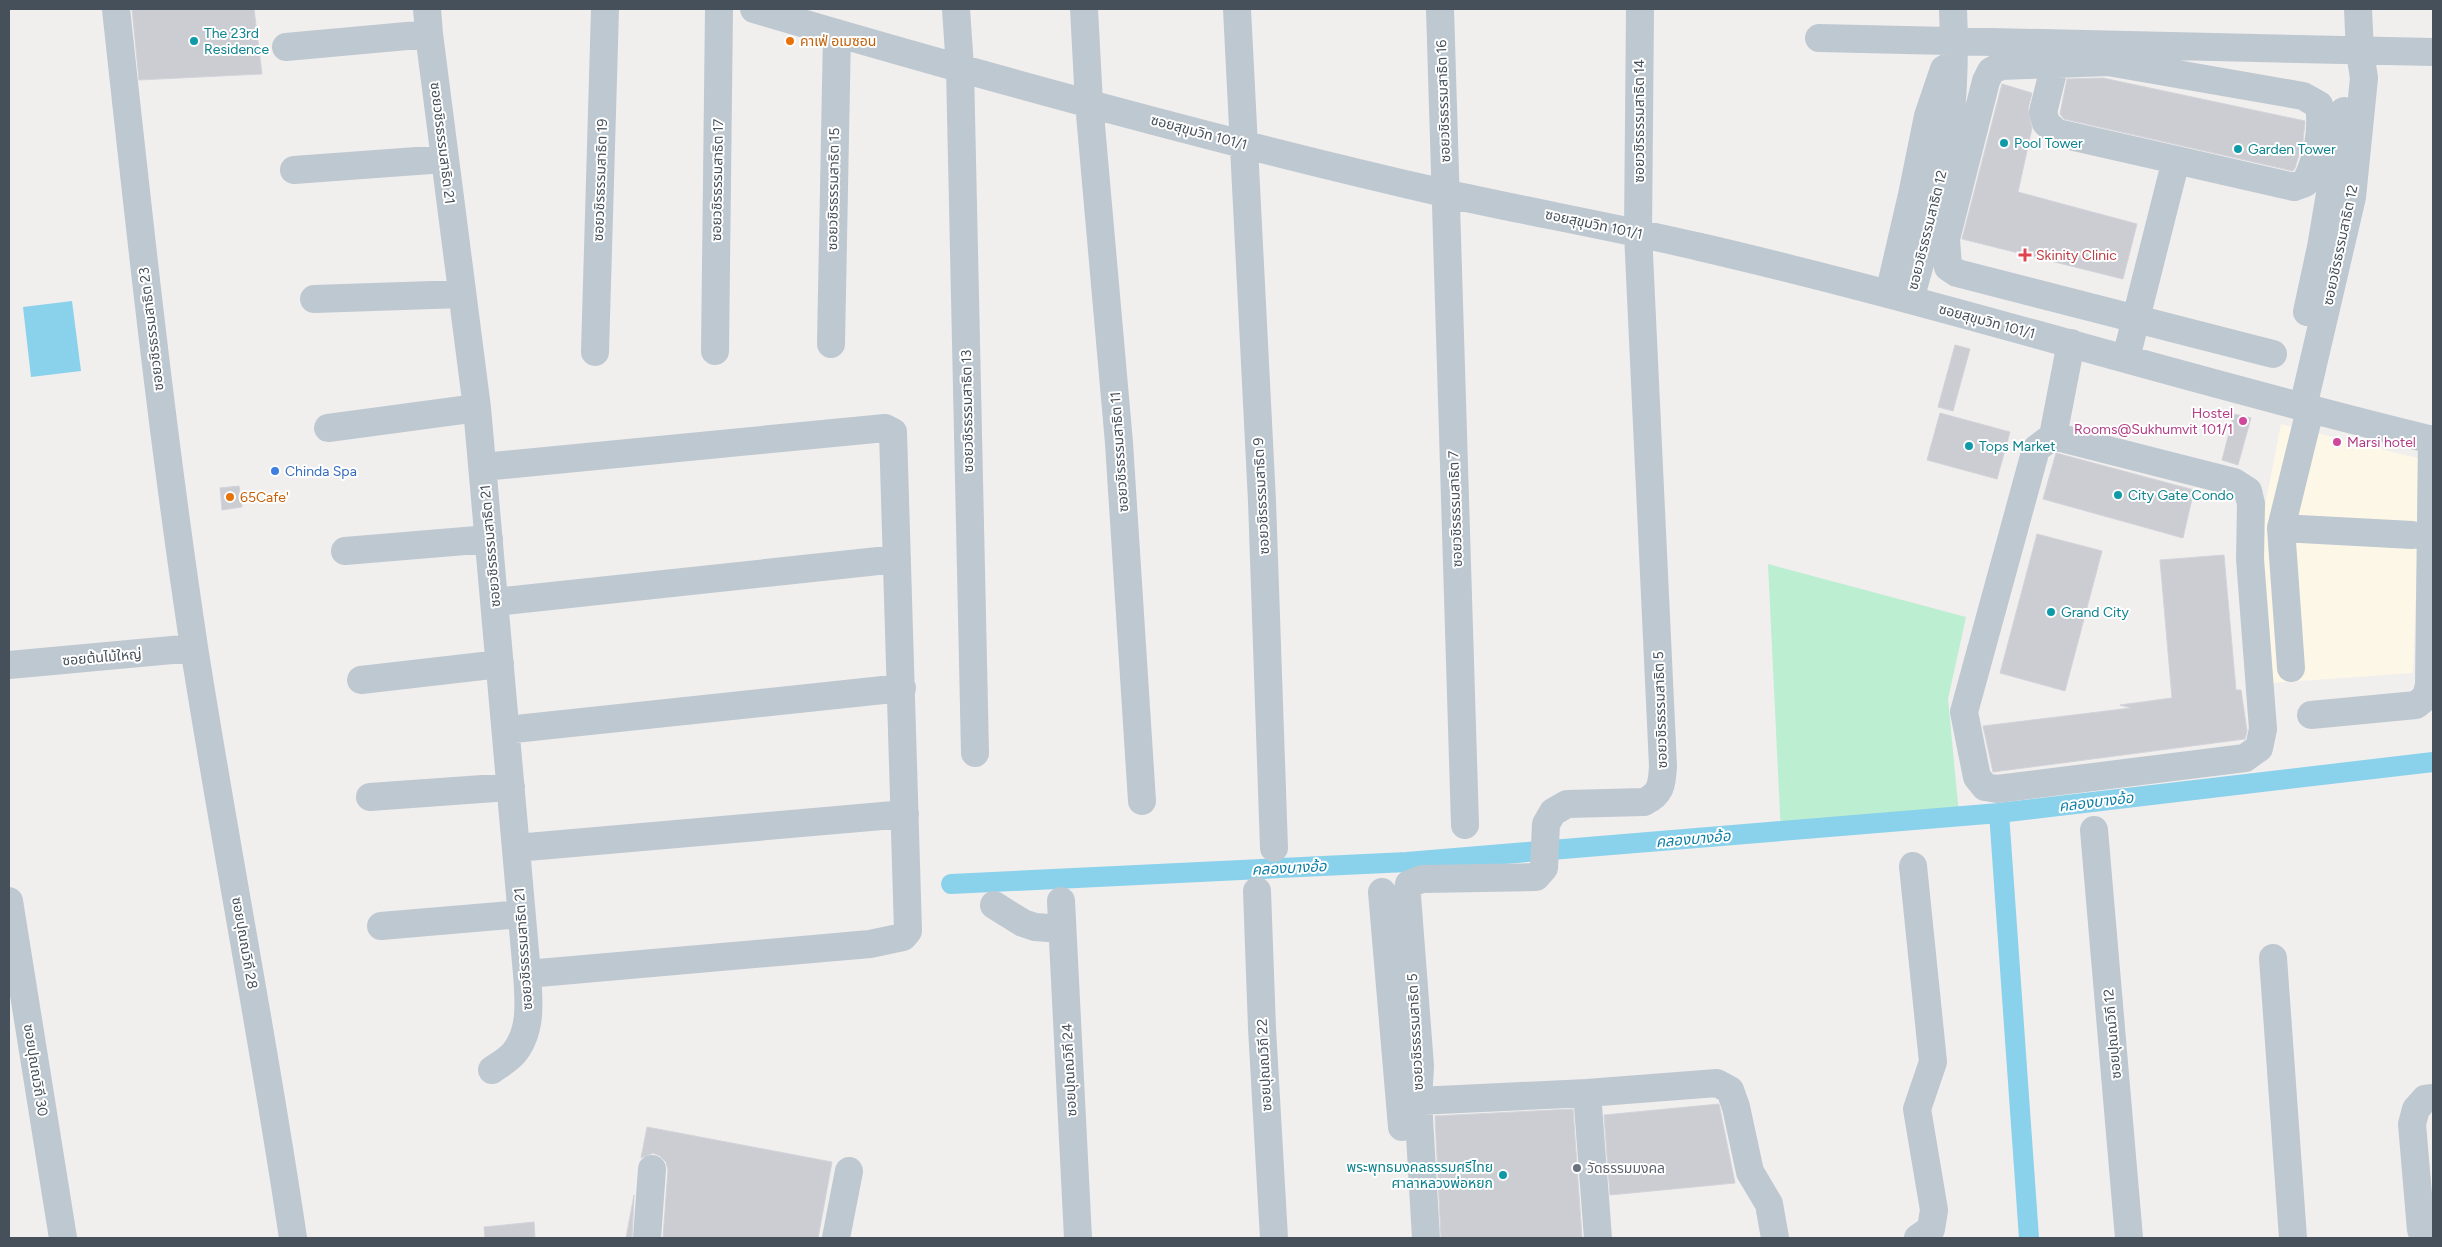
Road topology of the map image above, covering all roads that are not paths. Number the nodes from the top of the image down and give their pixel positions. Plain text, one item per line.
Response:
1 (116, 9) edge
2 (605, 9) edge
3 (719, 9) edge
4 (754, 9) edge
5 (956, 9) edge
6 (1084, 9) edge
7 (1237, 9) edge
8 (1440, 9) edge
9 (1640, 9) edge
10 (1953, 9) edge
11 (2358, 9) edge
12 (428, 22) edge
13 (830, 24) edge
14 (1819, 38) dead end
15 (1955, 40) junction
16 (286, 47) dead end
17 (2360, 52) junction
18 (2433, 52) edge
19 (2055, 64) junction
20 (960, 68) junction
21 (1089, 103) junction
22 (1243, 144) junction
23 (444, 159) junction
24 (2176, 160) junction
25 (294, 170) dead end
26 (1446, 193) junction
27 (1638, 234) junction
28 (462, 294) junction
29 (1899, 297) junction
30 (314, 300) dead end
31 (2137, 319) junction
32 (2071, 343) junction
33 (831, 344) dead end
34 (715, 351) dead end
35 (595, 352) dead end
36 (2273, 354) dead end
37 (2126, 358) junction
38 (2300, 406) junction
39 (477, 408) junction
40 (328, 428) dead end
41 (2053, 436) junction
42 (2433, 439) edge
43 (483, 466) junction
44 (2280, 528) junction
45 (2412, 535) dead end
46 (489, 539) junction
47 (345, 551) dead end
48 (897, 559) junction
49 (494, 602) junction
50 (194, 648) junction
51 (500, 664) junction
52 (9, 665) edge
53 (2291, 668) dead end
54 (361, 680) dead end
55 (902, 688) junction
56 (2310, 715) dead end
57 (506, 730) junction
58 (975, 754) dead end
59 (510, 787) junction
60 (370, 797) dead end
61 (1142, 801) dead end
62 (905, 814) junction
63 (1465, 825) dead end
64 (2094, 830) dead end
65 (516, 848) junction
66 (1274, 848) dead end
67 (1913, 866) dead end
68 (1257, 891) dead end
69 (1382, 892) dead end
70 (9, 901) edge
71 (1061, 901) dead end
72 (994, 905) dead end
73 (521, 914) junction
74 (381, 926) dead end
75 (1062, 929) junction
76 (2273, 958) dead end
77 (527, 974) junction
78 (492, 1070) dead end
79 (1588, 1093) junction
80 (2433, 1098) edge
81 (1418, 1101) junction
82 (652, 1169) dead end
83 (849, 1171) dead end
84 (63, 1238) edge
85 (293, 1238) edge
86 (647, 1238) edge
87 (836, 1238) edge
88 (1078, 1238) edge
89 (1274, 1238) edge
90 (1412, 1238) edge
91 (1426, 1238) edge
92 (1598, 1238) edge
93 (1775, 1238) edge
94 (1918, 1238) edge
95 (2129, 1238) edge
96 (2293, 1238) edge
97 (2427, 1238) edge

1 - 50 street, ซอยวชิรธรรมสาธิต 23
2 - 35 street, ซอยวชิรธรรมสาธิต 19
3 - 34 street, ซอยวชิรธรรมสาธิต 17
4 - 13 street, ซอยสุขุมวิท 101/1
5 - 20 street, ซอยวชิรธรรมสาธิต 13
6 - 21 street, ซอยวชิรธรรมสาธิต 11
7 - 22 street, ซอยวชิรธรรมสาธิต 9
8 - 26 street, ซอยวชิรธรรมสาธิต 16
9 - 27 street, ซอยวชิรธรรมสาธิต 14
10 - 15 street, ซอยวชิรธรรมสาธิต 12
11 - 17 street, ซอยวชิรธรรมสาธิต 12
12 - 16 street
12 - 23 street, ซอยวชิรธรรมสาธิต 21
13 - 20 street, ซอยสุขุมวิท 101/1
13 - 33 street, ซอยวชิรธรรมสาธิต 15
14 - 15 street
15 - 17 street
15 - 29 street, ซอยวชิรธรรมสาธิต 12
17 - 18 street
17 - 38 street, ซอยวชิรธรรมสาธิต 12
19 - 24 street
19 - 24 street
19 - 31 street
20 - 21 street, ซอยสุขุมวิท 101/1
20 - 58 street, ซอยวชิรธรรมสาธิต 13
21 - 22 street, ซอยสุขุมวิท 101/1
21 - 61 street, ซอยวชิรธรรมสาธิต 11
22 - 26 street, ซอยสุขุมวิท 101/1
22 - 66 street, ซอยวชิรธรรมสาธิต 9
23 - 25 street
23 - 28 street, ซอยวชิรธรรมสาธิต 21
24 - 31 street
26 - 27 street, ซอยสุขุมวิท 101/1
26 - 63 street, ซอยวชิรธรรมสาธิต 7
27 - 29 street, ซอยสุขุมวิท 101/1
27 - 81 street, ซอยวชิรธรรมสาธิต 5
28 - 30 street
28 - 39 street, ซอยวชิรธรรมสาธิต 21
29 - 32 street, ซอยสุขุมวิท 101/1
31 - 36 street
31 - 37 street
32 - 37 street, ซอยสุขุมวิท 101/1
32 - 41 street
37 - 38 street, ซอยสุขุมวิท 101/1
38 - 42 street, ซอยสุขุมวิท 101/1
38 - 44 street, ซอยวชิรธรรมสาธิต 12
39 - 40 street
39 - 43 street, ซอยวชิรธรรมสาธิต 21
41 - 41 street
42 - 56 street
43 - 46 street, ซอยวชิรธรรมสาธิต 21
43 - 48 street
44 - 45 street
44 - 53 street, ซอยวชิรธรรมสาธิต 12
46 - 47 street
46 - 49 street, ซอยวชิรธรรมสาธิต 21
48 - 49 street
48 - 55 street
49 - 51 street, ซอยวชิรธรรมสาธิต 21
50 - 52 street, ซอยต้นไม้ใหญ่
50 - 85 street, ซอยปุณณวิถี 28
51 - 54 street
51 - 57 street, ซอยวชิรธรรมสาธิต 21
55 - 57 street
55 - 62 street
57 - 59 street, ซอยวชิรธรรมสาธิต 21
59 - 60 street
59 - 65 street, ซอยวชิรธรรมสาธิต 21
62 - 65 street
62 - 77 street
64 - 95 street, ซอยปุณณวิถี 12
65 - 73 street, ซอยวชิรธรรมสาธิต 21
67 - 94 street
68 - 89 street, ซอยปุณณวิถี 22
69 - 90 street
70 - 84 street, ซอยปุณณวิถี 30
71 - 75 street, ซอยปุณณวิถี 24
72 - 75 street
73 - 74 street
73 - 77 street, ซอยวชิรธรรมสาธิต 21
75 - 88 street, ซอยปุณณวิถี 24
76 - 96 street
77 - 78 street, ซอยวชิรธรรมสาธิต 21
79 - 81 street
79 - 92 street
79 - 93 street
80 - 97 street
81 - 91 street, ซอยวชิรธรรมสาธิต 5
82 - 86 street
83 - 87 street

